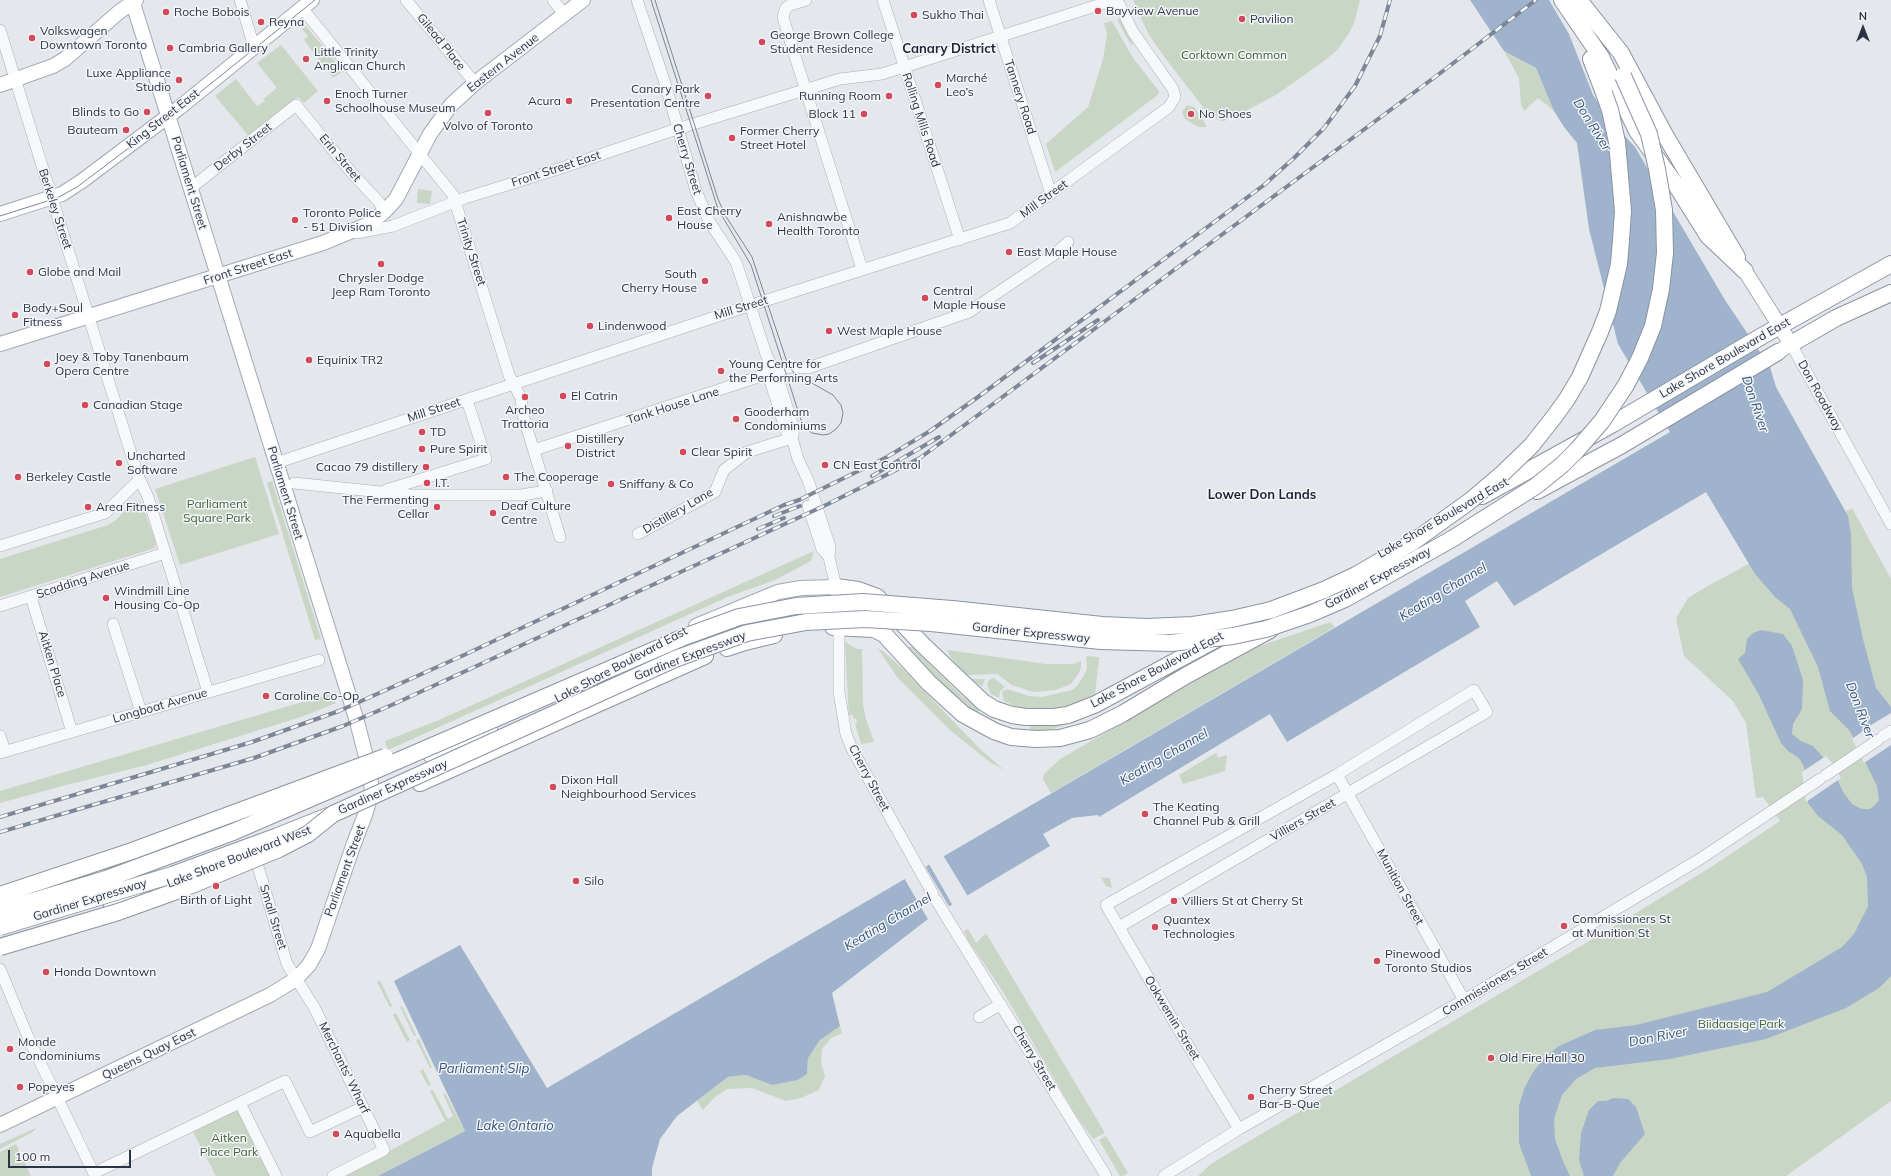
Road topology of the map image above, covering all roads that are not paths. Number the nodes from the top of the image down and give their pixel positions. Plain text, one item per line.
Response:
1 (240, 0) edge
2 (406, 0) edge
3 (553, 0) edge
4 (583, 0) edge
5 (637, 0) edge
6 (806, 0) edge
7 (883, 0) edge
8 (989, 0) edge
9 (1114, 0) edge
10 (1117, 0) edge
11 (134, 1) edge
12 (1571, 1) edge
13 (307, 4) edge
14 (565, 14) junction
15 (0, 30) edge
16 (1000, 36) junction
17 (254, 47) junction
18 (904, 67) junction
19 (16, 80) junction
20 (475, 83) junction
21 (0, 85) edge
22 (806, 89) junction
23 (296, 105) joint
24 (168, 116) junction
25 (677, 129) junction
26 (420, 154) junction
27 (190, 188) junction
28 (1051, 194) junction
29 (52, 198) junction
30 (455, 202) junction
31 (384, 212) junction
32 (0, 214) edge
33 (339, 237) junction
34 (960, 240) junction
35 (1068, 242) dead end
36 (1891, 264) edge
37 (862, 269) junction
38 (1745, 270) junction
39 (218, 276) junction
40 (1891, 293) edge
41 (750, 305) junction
42 (89, 316) junction
43 (1780, 326) junction
44 (0, 344) edge
45 (1784, 348) junction
46 (772, 373) junction
47 (513, 384) junction
48 (467, 400) junction
49 (792, 438) junction
50 (534, 450) junction
51 (276, 463) junction
52 (139, 480) junction
53 (294, 483) dead end
54 (381, 491) junction
55 (548, 491) junction
56 (1891, 524) edge
57 (638, 534) dead end
58 (560, 537) dead end
59 (0, 546) edge
60 (166, 553) junction
61 (836, 587) junction
62 (31, 597) junction
63 (0, 606) edge
64 (113, 624) dead end
65 (839, 627) junction
66 (319, 660) dead end
67 (208, 692) junction
68 (1159, 692) junction
69 (1111, 697) junction
70 (141, 712) junction
71 (72, 732) junction
72 (0, 736) edge
73 (1884, 736) edge
74 (437, 745) junction
75 (2, 752) edge
76 (1338, 774) junction
77 (371, 780) junction
78 (1348, 794) junction
79 (368, 807) junction
80 (333, 814) junction
81 (254, 852) junction
82 (164, 857) junction
83 (143, 894) junction
84 (0, 895) edge
85 (8, 903) edge
86 (1106, 905) joint
87 (0, 911) edge
88 (0, 914) edge
89 (0, 927) edge
90 (1119, 927) junction
91 (0, 947) edge
92 (0, 955) edge
93 (0, 969) edge
94 (296, 979) junction
95 (1464, 1000) junction
96 (1001, 1004) junction
97 (979, 1016) dead end
98 (57, 1098) junction
99 (240, 1102) junction
100 (363, 1107) junction
101 (0, 1125) edge
102 (1239, 1130) junction
103 (95, 1174) edge
104 (276, 1176) edge
105 (333, 1176) edge
106 (1106, 1176) edge
107 (1164, 1176) edge

1 - 17 street
2 - 20 street, Gilead Place
3 - 14 street
4 - 14 main road, Eastern Avenue
5 - 25 street, Cherry Street
6 - 22 street
7 - 18 street, Rolling Mills Road
8 - 16 street, Tannery Road
9 - 16 street, Front Street East
10 - 28 street, Mill Street
11 - 19 main road
11 - 24 main road, Parliament Street
12 - 38 highway
12 - 38 highway
12 - 74 highway, Gardiner Expressway, bridge
12 - 80 highway, Gardiner Expressway, bridge
13 - 17 main road, King Street East
13 - 26 street, Trinity Street
14 - 20 main road, Eastern Avenue
15 - 19 street, Berkeley Street
16 - 18 street, Front Street East
16 - 28 street, Tannery Road
17 - 24 main road, King Street East
18 - 22 street, Front Street East
18 - 34 street, Rolling Mills Road
19 - 21 main road
19 - 29 street, Berkeley Street
20 - 26 main road, Eastern Avenue
22 - 25 street, Front Street East
22 - 37 street
23 - 27 street, Derby Street
23 - 31 street, Erin Street
24 - 27 main road, Parliament Street
24 - 29 main road, King Street East
25 - 30 street, Front Street East
25 - 41 street, Cherry Street
26 - 30 street, Trinity Street
26 - 31 main road, Eastern Avenue
27 - 39 main road, Parliament Street
28 - 34 street, Mill Street
29 - 32 main road, King Street East
29 - 42 street, Berkeley Street
30 - 33 street, Front Street East
30 - 47 street, Trinity Street
31 - 33 main road, Eastern Avenue
33 - 39 main road, Front Street East
34 - 37 street, Mill Street
35 - 46 street, Tank House Lane
36 - 43 highway, Lake Shore Boulevard East
37 - 41 street, Mill Street
38 - 43 main road, Don Roadway
39 - 42 main road, Front Street East
39 - 51 main road, Parliament Street
40 - 45 highway, Lake Shore Boulevard East
41 - 46 street, Cherry Street
41 - 47 street, Mill Street
42 - 44 main road, Front Street East
42 - 52 street, Berkeley Street
43 - 45 main road, Don Roadway
43 - 69 highway, Lake Shore Boulevard East
45 - 56 street, Don Roadway
45 - 68 highway, Lake Shore Boulevard East
46 - 49 street, Cherry Street
46 - 50 street, Tank House Lane
47 - 48 street, Mill Street
47 - 50 street, Trinity Street
48 - 51 street, Mill Street
48 - 54 street
49 - 57 street, Distillery Lane
49 - 61 street, Cherry Street
50 - 55 street, Trinity Street
51 - 77 main road, Parliament Street
52 - 59 street
52 - 60 street, Berkeley Street
53 - 54 street
54 - 55 street
55 - 58 street, Trinity Street
60 - 62 street, Scadding Avenue
60 - 67 street, Berkeley Street
61 - 65 street, Cherry Street
61 - 69 highway, Lake Shore Boulevard East
61 - 77 main road, Lake Shore Boulevard East
62 - 63 street, Scadding Avenue
62 - 71 street, Aitken Place
64 - 70 street
65 - 68 highway, Lake Shore Boulevard East
65 - 79 highway, Lake Shore Boulevard East
65 - 96 street, Cherry Street
66 - 67 street, Longboat Avenue
67 - 70 street, Longboat Avenue
68 - 69 highway
70 - 71 street, Longboat Avenue
71 - 75 street, Longboat Avenue
72 - 75 street
73 - 95 street, Commissioners Street
74 - 84 highway, bridge
74 - 87 highway, Gardiner Expressway, bridge
76 - 78 street, Munition Street
76 - 78 street, Villiers Street
76 - 86 street, Villiers Street
77 - 79 main road, Parliament Street
77 - 82 highway, Lake Shore Boulevard West
78 - 90 street, Villiers Street
78 - 95 street, Munition Street
79 - 81 highway, Lake Shore Boulevard West
79 - 94 main road, Parliament Street
80 - 89 highway, Gardiner Expressway, bridge
80 - 91 highway, bridge
81 - 83 highway, Lake Shore Boulevard West
81 - 94 street, Small Street
82 - 83 highway
82 - 85 highway, Lake Shore Boulevard West
83 - 92 highway, Lake Shore Boulevard West
85 - 88 highway
86 - 90 street, Ookwemin Street
90 - 102 street, Ookwemin Street
93 - 98 street
94 - 98 main road, Queens Quay East
94 - 100 street, Merchants' Wharf
95 - 102 street, Commissioners Street
96 - 97 street
96 - 106 street, Cherry Street
98 - 101 main road, Queens Quay East
98 - 103 street
99 - 100 street
99 - 103 street
99 - 104 street
100 - 105 street, Merchants' Wharf
102 - 107 street, Commissioners Street

